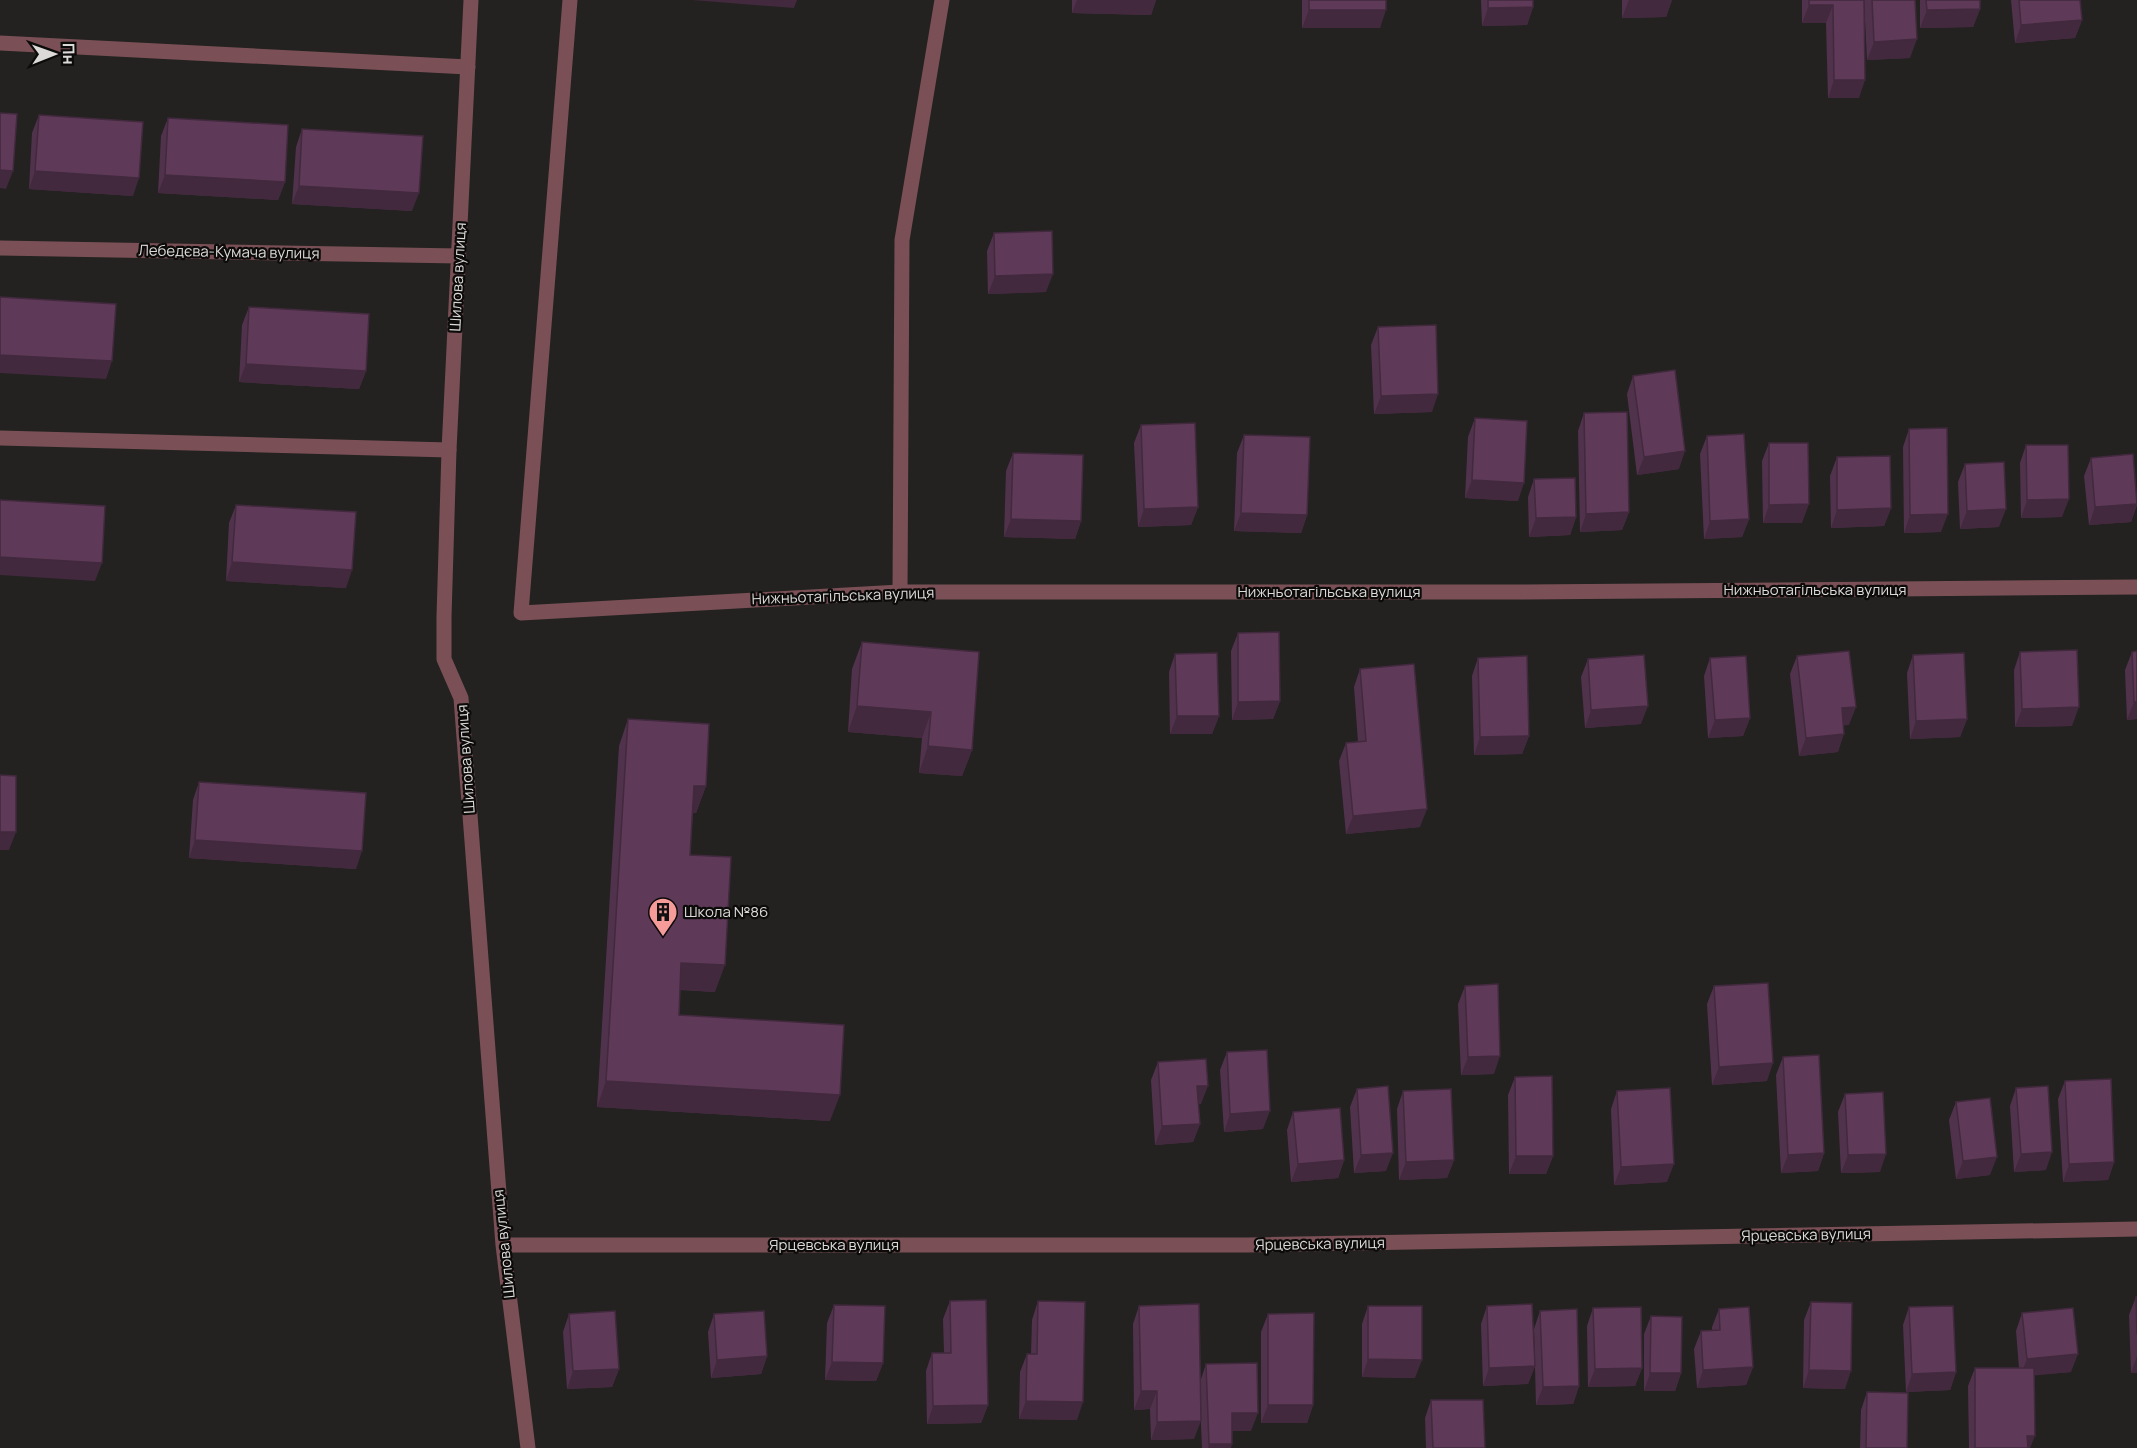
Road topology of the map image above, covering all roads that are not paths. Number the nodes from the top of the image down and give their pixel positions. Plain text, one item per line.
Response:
1 (471, 0) edge
2 (570, 0) edge
3 (942, 0) edge
4 (0, 43) edge
5 (468, 68) junction
6 (0, 248) edge
7 (459, 256) junction
8 (0, 438) edge
9 (449, 450) junction
10 (2137, 587) edge
11 (900, 592) junction
12 (2137, 1229) edge
13 (503, 1245) junction
14 (528, 1448) edge

1 - 5 street, Шилова вулиця
2 - 11 street, Нижньотагільська вулиця
3 - 11 street
4 - 5 street
5 - 7 street, Шилова вулиця
6 - 7 street, Лебедєва-Кумача вулиця
7 - 9 street, Шилова вулиця
8 - 9 street
9 - 13 street, Шилова вулиця
10 - 11 street, Нижньотагільська вулиця
12 - 13 street, Ярцевська вулиця
13 - 14 street, Шилова вулиця

